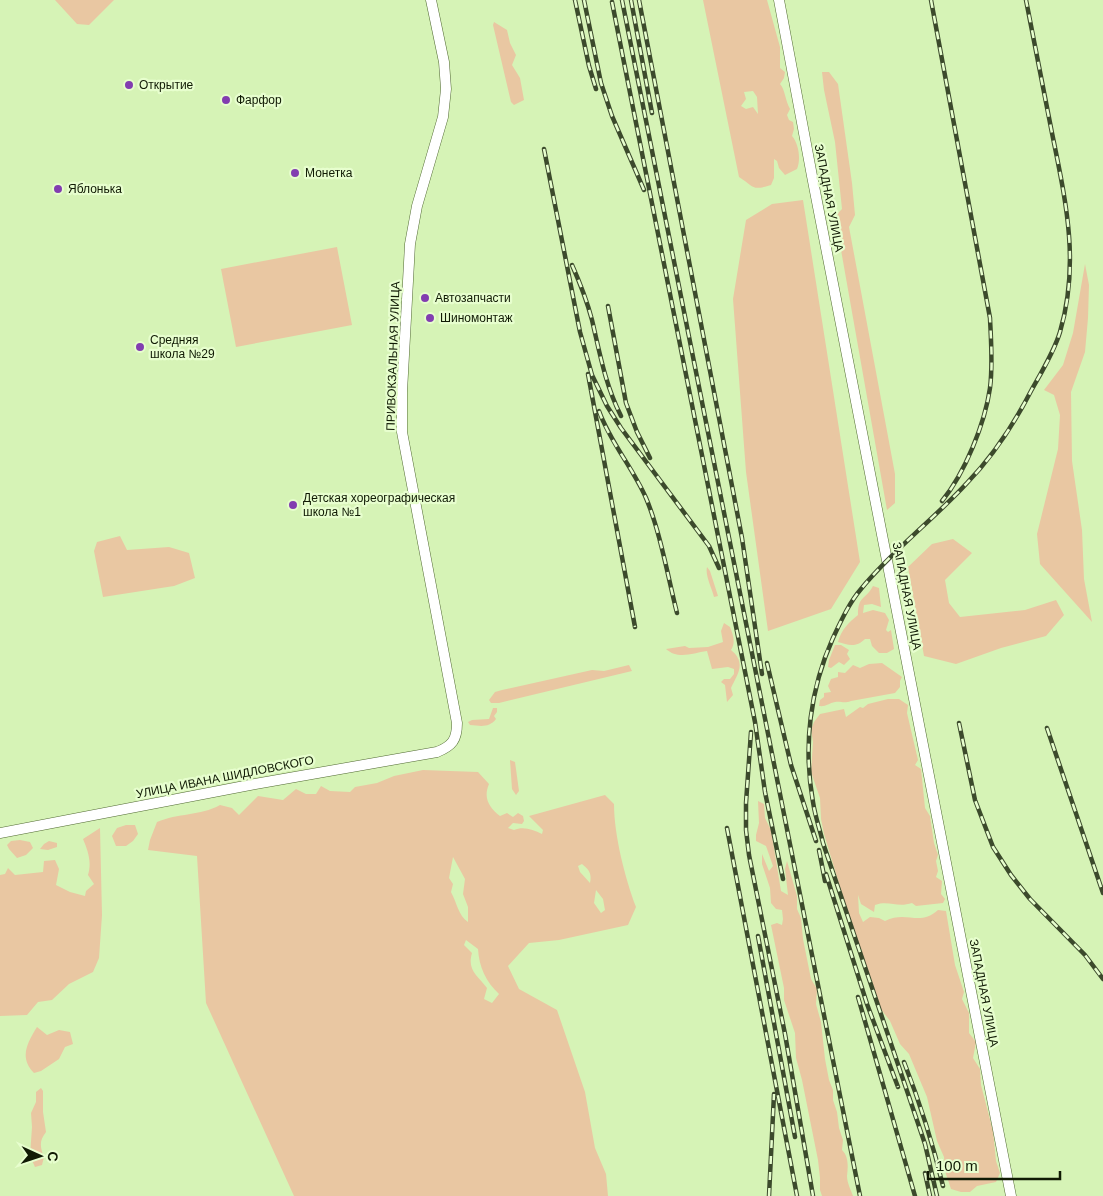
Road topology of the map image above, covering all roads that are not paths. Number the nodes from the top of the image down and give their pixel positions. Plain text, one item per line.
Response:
1 (431, 0) edge
2 (779, 0) edge
3 (454, 742) joint
4 (0, 833) edge
5 (1011, 1196) edge

1 - 3 street, ПРИВОКЗАЛЬНАЯ УЛИЦА
2 - 5 street, ЗАПАДНАЯ УЛИЦА
3 - 4 street, УЛИЦА ИВАНА ШИДЛОВСКОГО

